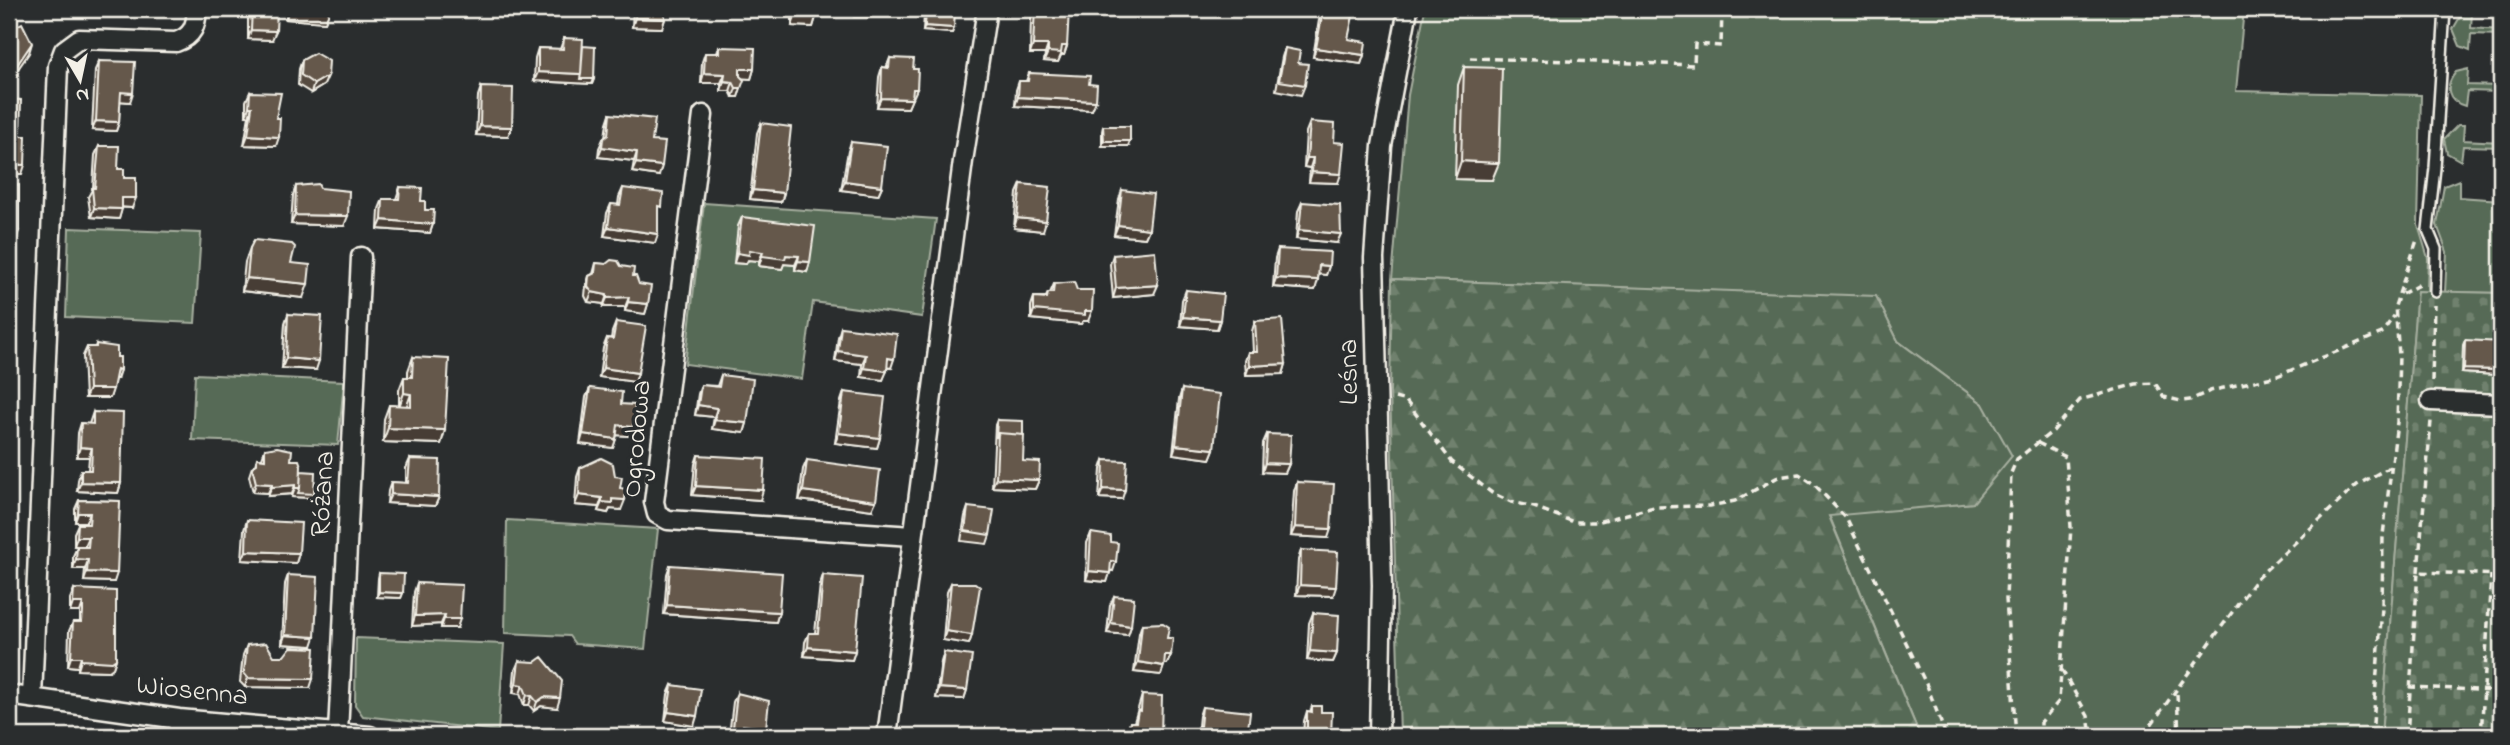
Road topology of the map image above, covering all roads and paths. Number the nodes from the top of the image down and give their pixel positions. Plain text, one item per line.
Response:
1 (197, 9) edge
2 (987, 9) edge
3 (1408, 9) edge
4 (1722, 9) edge
5 (2445, 9) edge
6 (1470, 58) dead end
7 (703, 115) dead end
8 (2428, 230) junction
9 (361, 257) dead end
10 (2435, 281) junction
11 (2435, 292) joint
12 (2400, 295) junction
13 (2394, 316) junction
14 (1376, 392) junction
15 (2431, 401) junction
16 (2501, 404) edge
17 (2038, 443) junction
18 (2390, 467) junction
19 (913, 536) junction
20 (2418, 572) junction
21 (2491, 575) junction
22 (2501, 575) edge
23 (2061, 668) junction
24 (2409, 687) junction
25 (2483, 690) junction
26 (2501, 691) edge
27 (2177, 692) junction
28 (9, 695) edge
29 (32, 698) junction
30 (179, 727) edge
31 (338, 733) junction
32 (370, 736) edge
33 (887, 736) edge
34 (1379, 736) edge
35 (1945, 736) edge
36 (2015, 736) edge
37 (2041, 736) edge
38 (2091, 736) edge
39 (2148, 736) edge
40 (2179, 736) edge
41 (2372, 736) edge
42 (2407, 736) edge
43 (2481, 736) edge

1 - 29 street
2 - 19 street
3 - 14 street, Leśna
4 - 6 path
5 - 8 lane
7 - 19 street, Ogrodowa
8 - 10 lane
8 - 12 path
9 - 31 street, Różana
10 - 11 lane
10 - 12 path
11 - 15 path
12 - 13 path
13 - 17 path
13 - 18 path
14 - 34 street, Leśna
14 - 35 path
15 - 16 street
15 - 20 path
17 - 23 path
17 - 36 path
18 - 27 path
18 - 41 path
19 - 33 street
20 - 21 path
20 - 24 path
21 - 22 path
21 - 25 path
23 - 37 path
23 - 38 path
24 - 25 path
24 - 42 path
25 - 26 path
25 - 43 path
27 - 39 path
27 - 40 path
28 - 29 street, Wiosenna
29 - 30 street, Wiosenna
30 - 31 street, Wiosenna
31 - 32 street, Wiosenna

